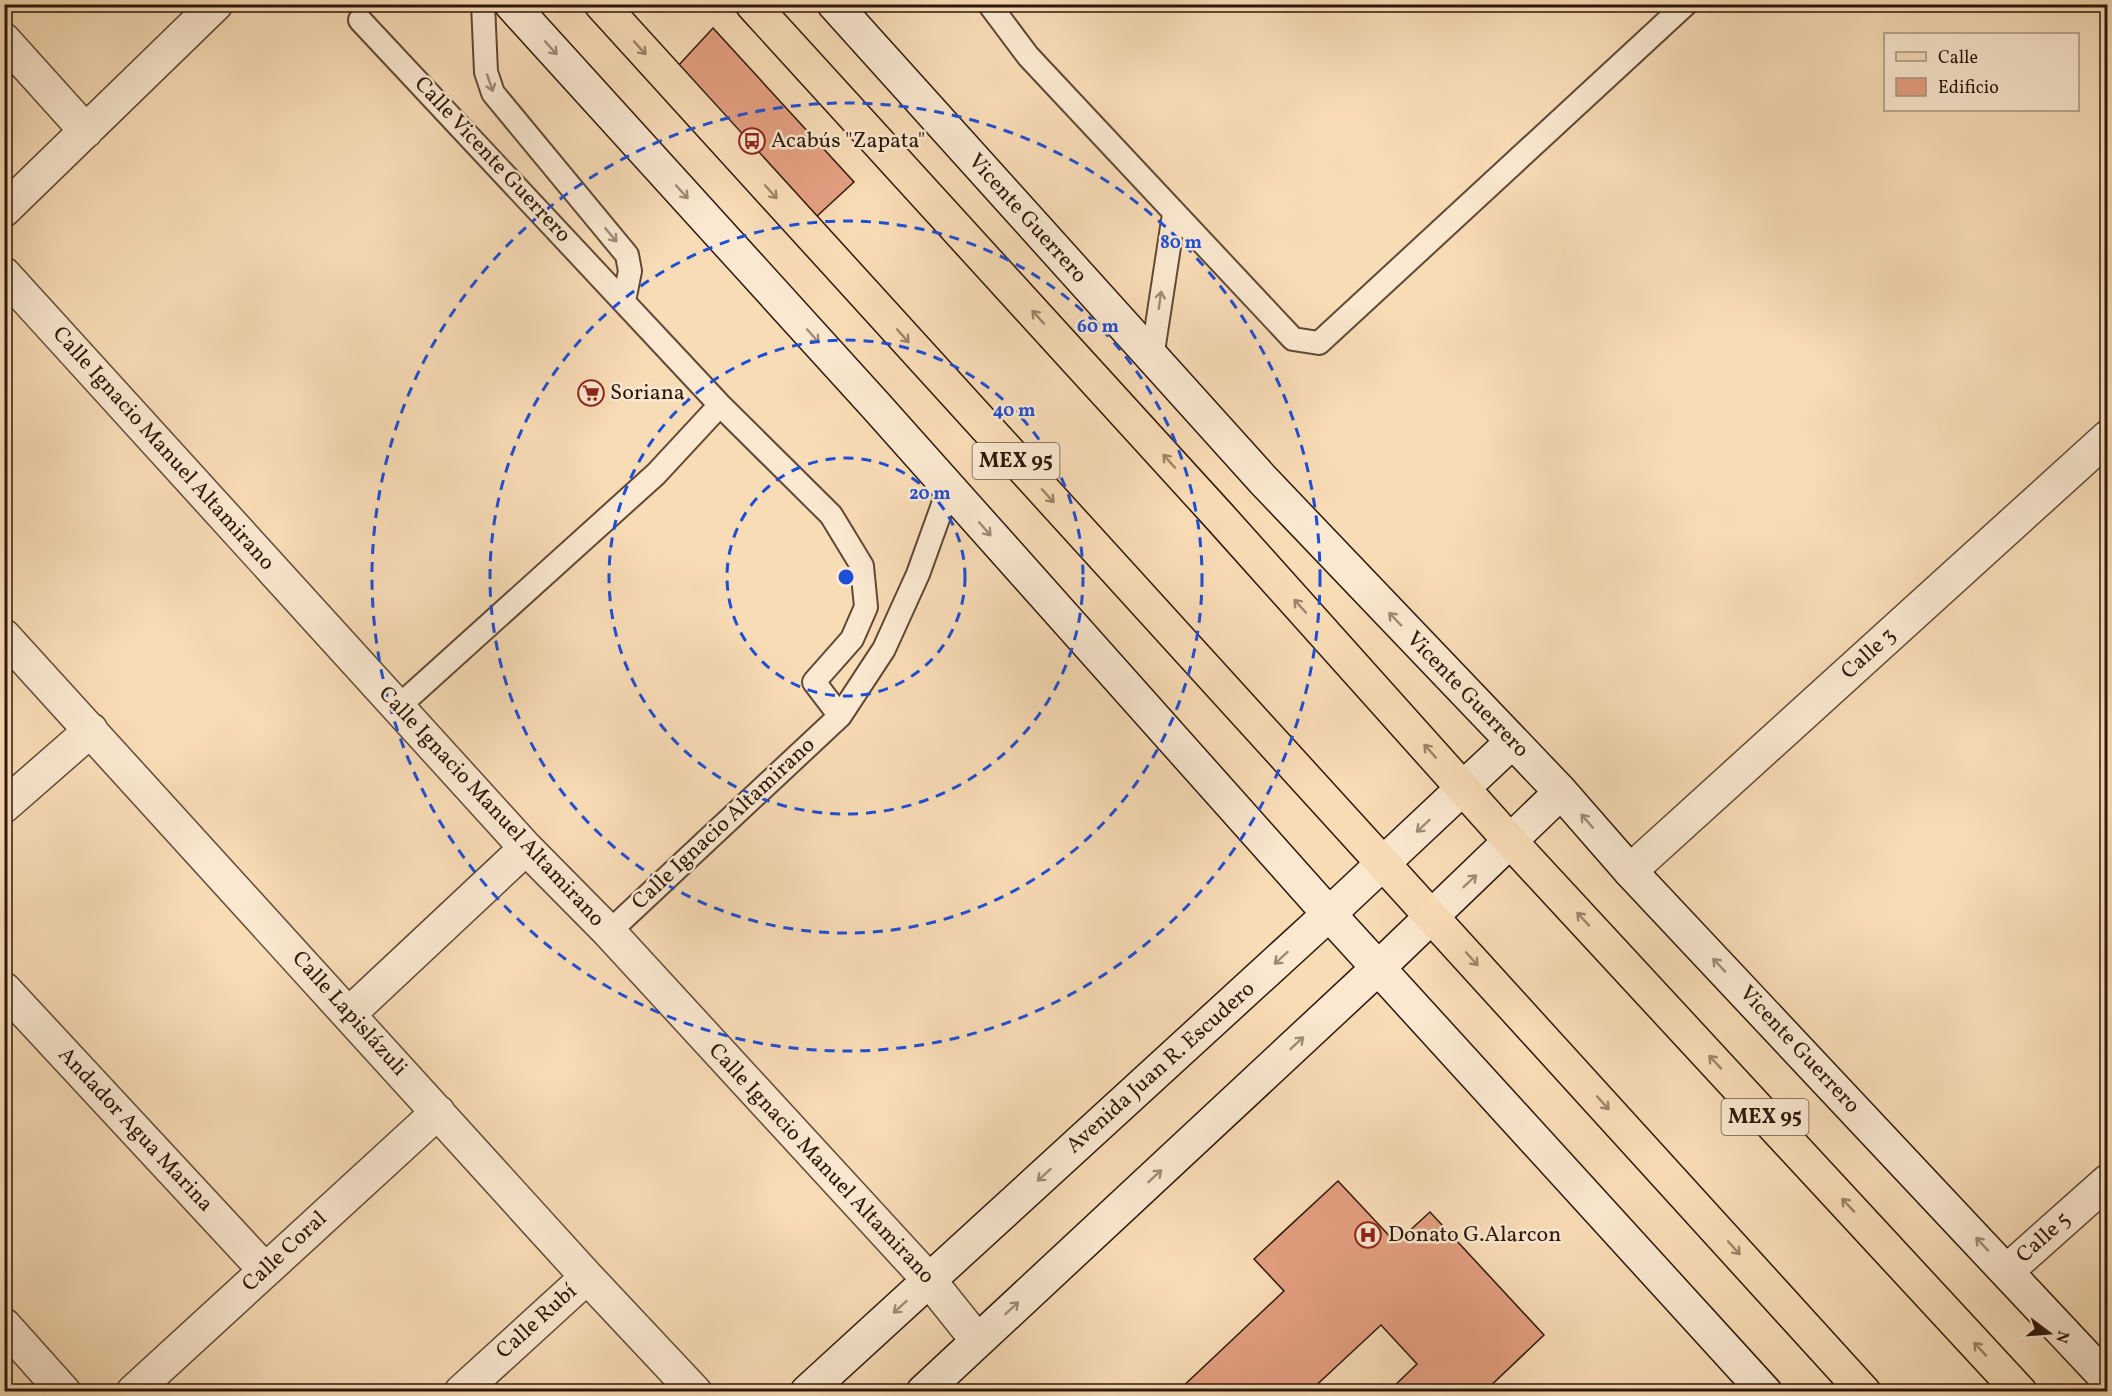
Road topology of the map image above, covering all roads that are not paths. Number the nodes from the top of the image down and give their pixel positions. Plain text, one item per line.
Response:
1 (216, 4) edge
2 (483, 4) edge
3 (511, 4) edge
4 (601, 4) edge
5 (752, 4) edge
6 (834, 4) edge
7 (989, 4) edge
8 (1686, 4) edge
9 (360, 20) dead end
10 (4, 40) edge
11 (86, 131) junction
12 (4, 210) edge
13 (1174, 214) junction
14 (4, 274) edge
15 (624, 301) junction
16 (1152, 358) junction
17 (720, 405) junction
18 (2108, 437) edge
19 (949, 488) junction
20 (4, 636) edge
21 (398, 707) junction
22 (840, 716) junction
23 (91, 730) junction
24 (1512, 742) junction
25 (1464, 788) junction
26 (1561, 792) junction
27 (4, 806) edge
28 (1511, 842) junction
29 (526, 848) junction
30 (1383, 864) junction
31 (1630, 870) junction
32 (1329, 914) junction
33 (1433, 915) junction
34 (609, 932) junction
35 (1378, 968) junction
36 (4, 989) edge
37 (349, 1014) junction
38 (438, 1112) junction
39 (2108, 1181) edge
40 (265, 1270) junction
41 (2007, 1271) junction
42 (588, 1277) junction
43 (929, 1280) junction
44 (4, 1325) edge
45 (977, 1340) junction
46 (2108, 1380) edge
47 (64, 1392) edge
48 (133, 1392) edge
49 (461, 1392) edge
50 (695, 1392) edge
51 (807, 1392) edge
52 (923, 1392) edge
53 (1765, 1392) edge
54 (1864, 1392) edge
55 (2020, 1392) edge

1 - 11 main road
2 -> 15 lane
3 -> 19 main road
4 -> 30 main road, MEX 95
25 -> 5 main road, MEX 95
6 - 16 main road, Vicente Guerrero
7 - 13 lane
8 - 13 lane
9 - 15 lane, Calle Vicente Guerrero
10 - 11 main road
11 - 12 main road
16 -> 13 lane
14 - 21 main road, Calle Ignacio Manuel Altamirano
15 - 17 lane, Calle Vicente Guerrero
24 -> 16 main road, Vicente Guerrero
17 - 21 lane
17 - 22 lane, Calle Vicente Guerrero
18 - 31 main road, Calle 3
19 - 22 lane, Calle Ignacio Altamirano
19 -> 32 main road
20 - 23 main road, Calle Lapislázuli
21 - 29 main road, Calle Ignacio Manuel Altamirano
22 - 34 lane, Calle Ignacio Altamirano
23 - 27 main road
23 - 37 main road, Calle Lapislázuli
24 - 25 main road, Avenida Juan R. Escudero
24 - 26 main road, Vicente Guerrero
25 - 28 main road, MEX 95
25 -> 30 main road, Avenida Juan R. Escudero
26 - 28 main road
31 -> 26 main road, Vicente Guerrero
33 -> 28 main road
55 -> 28 main road, MEX 95
29 - 34 main road, Calle Ignacio Manuel Altamirano
29 - 37 main road
30 - 32 main road, Avenida Juan R. Escudero
30 - 33 main road, MEX 95
41 -> 31 main road, Vicente Guerrero
32 - 35 main road
32 -> 43 main road, Avenida Juan R. Escudero
33 - 35 main road
33 -> 54 main road, MEX 95
34 - 43 main road, Calle Ignacio Manuel Altamirano
45 -> 35 main road
35 - 53 main road
36 - 40 main road, Andador Agua Marina
37 - 38 main road, Calle Lapislázuli
38 - 40 main road, Calle Coral
38 - 42 main road, Calle Lapislázuli
39 - 41 main road, Calle 5
40 - 48 main road, Calle Coral
41 - 46 main road, Vicente Guerrero
42 - 49 main road, Calle Rubí
42 - 50 main road, Calle Lapislázuli
43 - 45 main road, Calle Ignacio Manuel Altamirano
43 -> 51 main road, Avenida Juan R. Escudero
44 - 47 main road
45 - 52 main road

